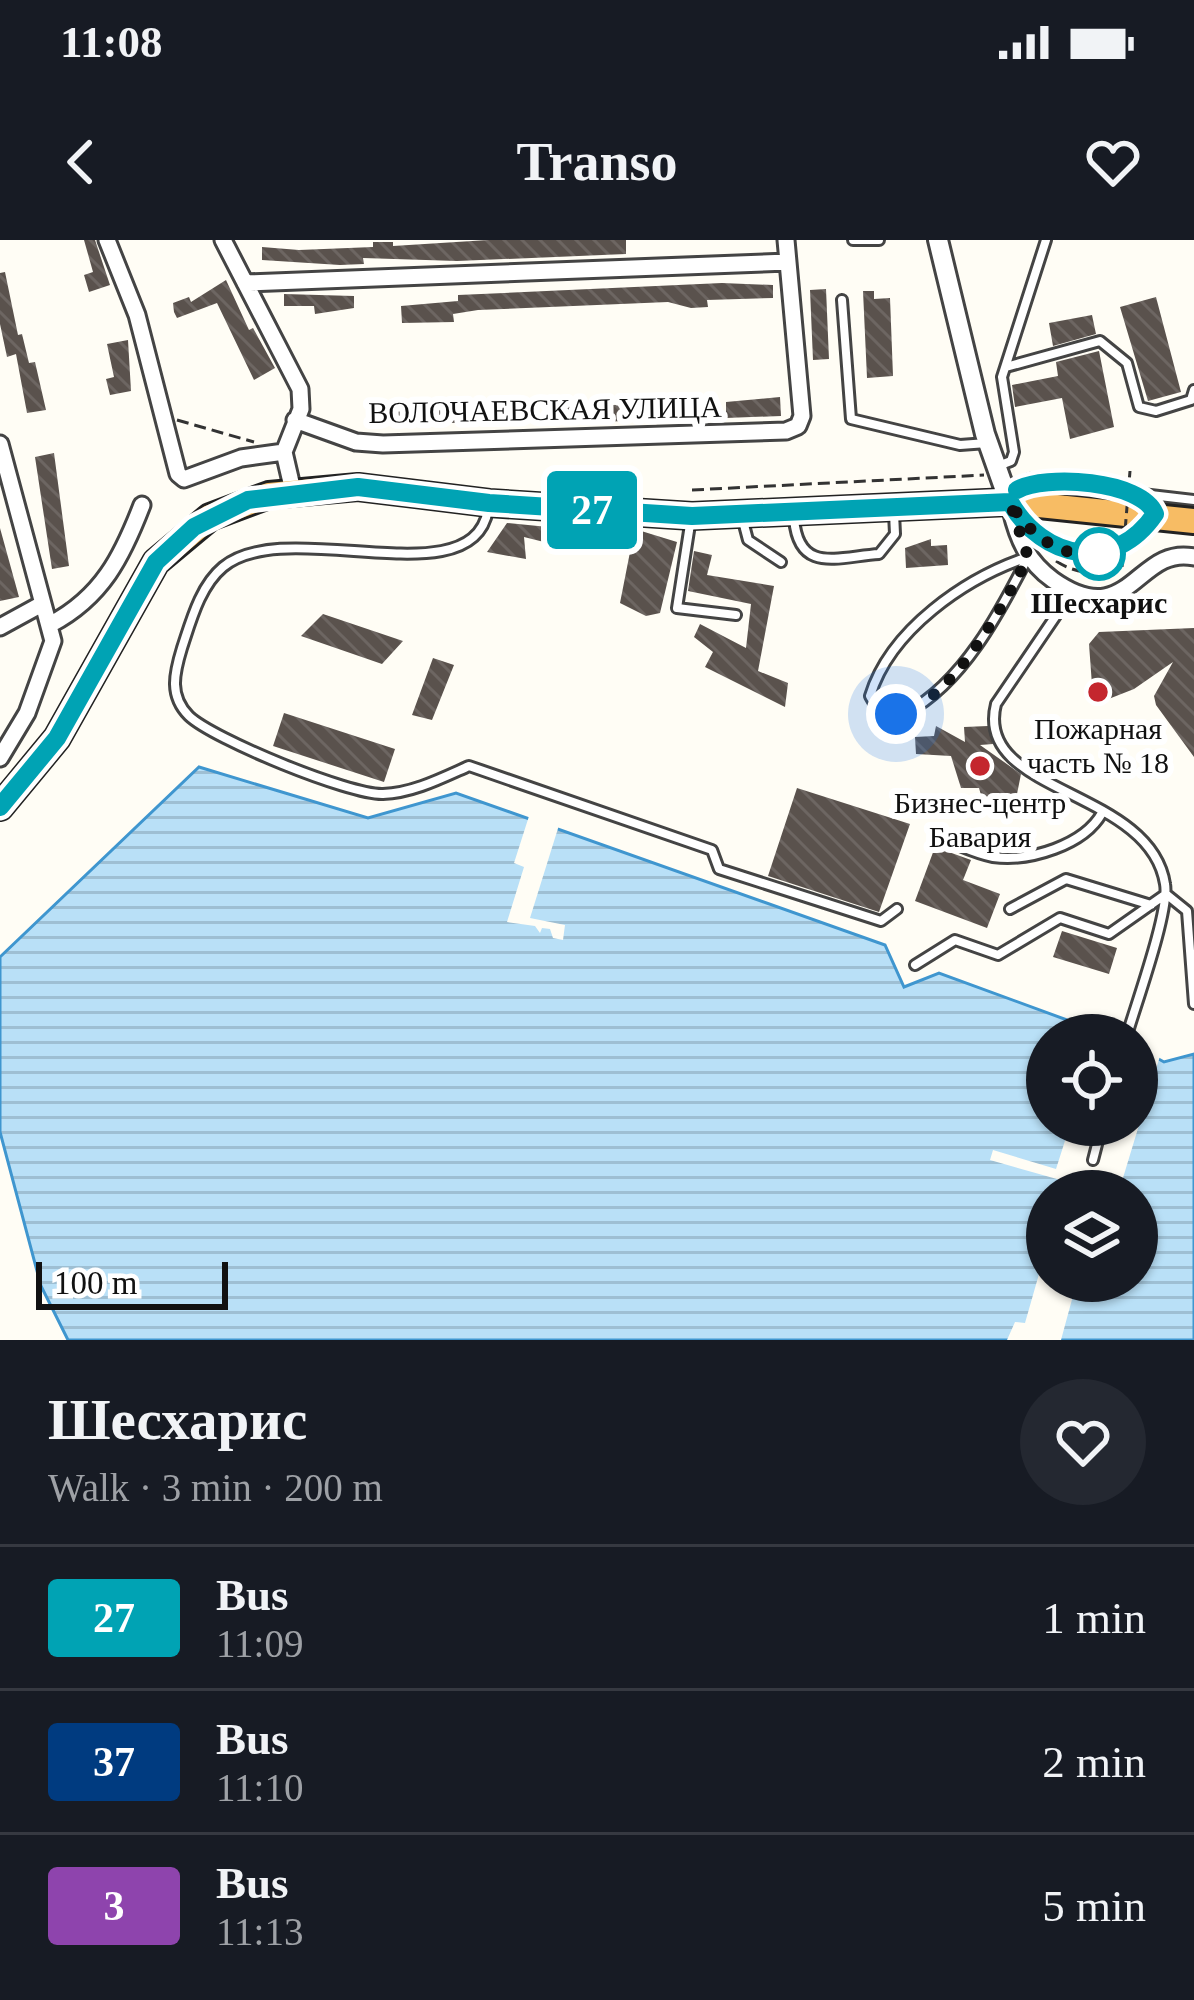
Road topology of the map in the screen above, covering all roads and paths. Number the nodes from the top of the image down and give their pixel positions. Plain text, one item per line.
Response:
1 (107, 240) edge
2 (223, 240) edge
3 (786, 240) edge
4 (853, 240) edge
5 (879, 240) edge
6 (938, 240) edge
7 (1046, 240) edge
8 (788, 262) junction
9 (245, 283) junction
10 (842, 300) dead end
11 (1006, 367) junction
12 (1194, 390) edge
13 (165, 417) junction
14 (295, 420) junction
15 (988, 443) junction
16 (0, 444) edge
17 (284, 452) junction
18 (2, 464) edge
19 (998, 470) junction
20 (1130, 471) dead end
21 (692, 490) dead end
22 (293, 491) junction
23 (1137, 493) junction
24 (1194, 500) edge
25 (1010, 502) junction
26 (489, 503) junction
27 (142, 505) dead end
28 (894, 506) junction
29 (794, 511) junction
30 (742, 514) junction
31 (1155, 514) junction
32 (692, 516) junction
33 (1194, 521) edge
34 (1194, 556) edge
35 (1028, 557) junction
36 (1051, 557) dead end
37 (781, 562) dead end
38 (1072, 592) junction
39 (42, 604) junction
40 (736, 615) dead end
41 (51, 624) junction
42 (0, 627) edge
43 (0, 758) edge
44 (0, 807) edge
45 (1102, 813) junction
46 (940, 838) dead end
47 (1166, 894) junction
48 (1151, 905) junction
49 (897, 909) dead end
50 (1010, 909) dead end
51 (915, 964) dead end
52 (1194, 1004) edge
53 (1133, 1014) edge
54 (1097, 1146) edge
55 (1093, 1160) dead end

1 - 13 street
2 - 9 street
3 - 8 street
4 - 5 lane
6 - 15 street
7 - 11 lane
8 - 9 street
8 - 14 street, ВОЛОЧАЕВСКАЯ УЛИЦА
9 - 14 street
10 - 15 lane
11 - 12 lane
11 - 19 lane
13 - 17 path
13 - 17 street
14 - 17 street
15 - 19 street
16 - 18 street
17 - 22 street
18 - 39 street
19 - 21 path
19 - 25 street
20 - 36 path, bridge
22 - 26 highway
22 - 44 highway
23 - 24 lane
23 - 25 street
23 - 31 street
25 - 28 highway
25 - 31 highway
25 - 31 street
25 - 35 street
26 - 32 highway
26 - 49 lane
27 - 41 street
28 - 29 highway
28 - 29 lane
29 - 30 highway
30 - 32 highway
30 - 37 lane
31 - 33 highway
32 - 40 lane
34 - 38 street
35 - 35 lane
35 - 38 street
38 - 45 lane
39 - 41 street
39 - 42 street
41 - 43 street
45 - 46 lane
45 - 47 lane
47 - 48 lane
47 - 52 lane
47 - 53 lane
48 - 50 lane
48 - 51 lane
54 - 55 lane

